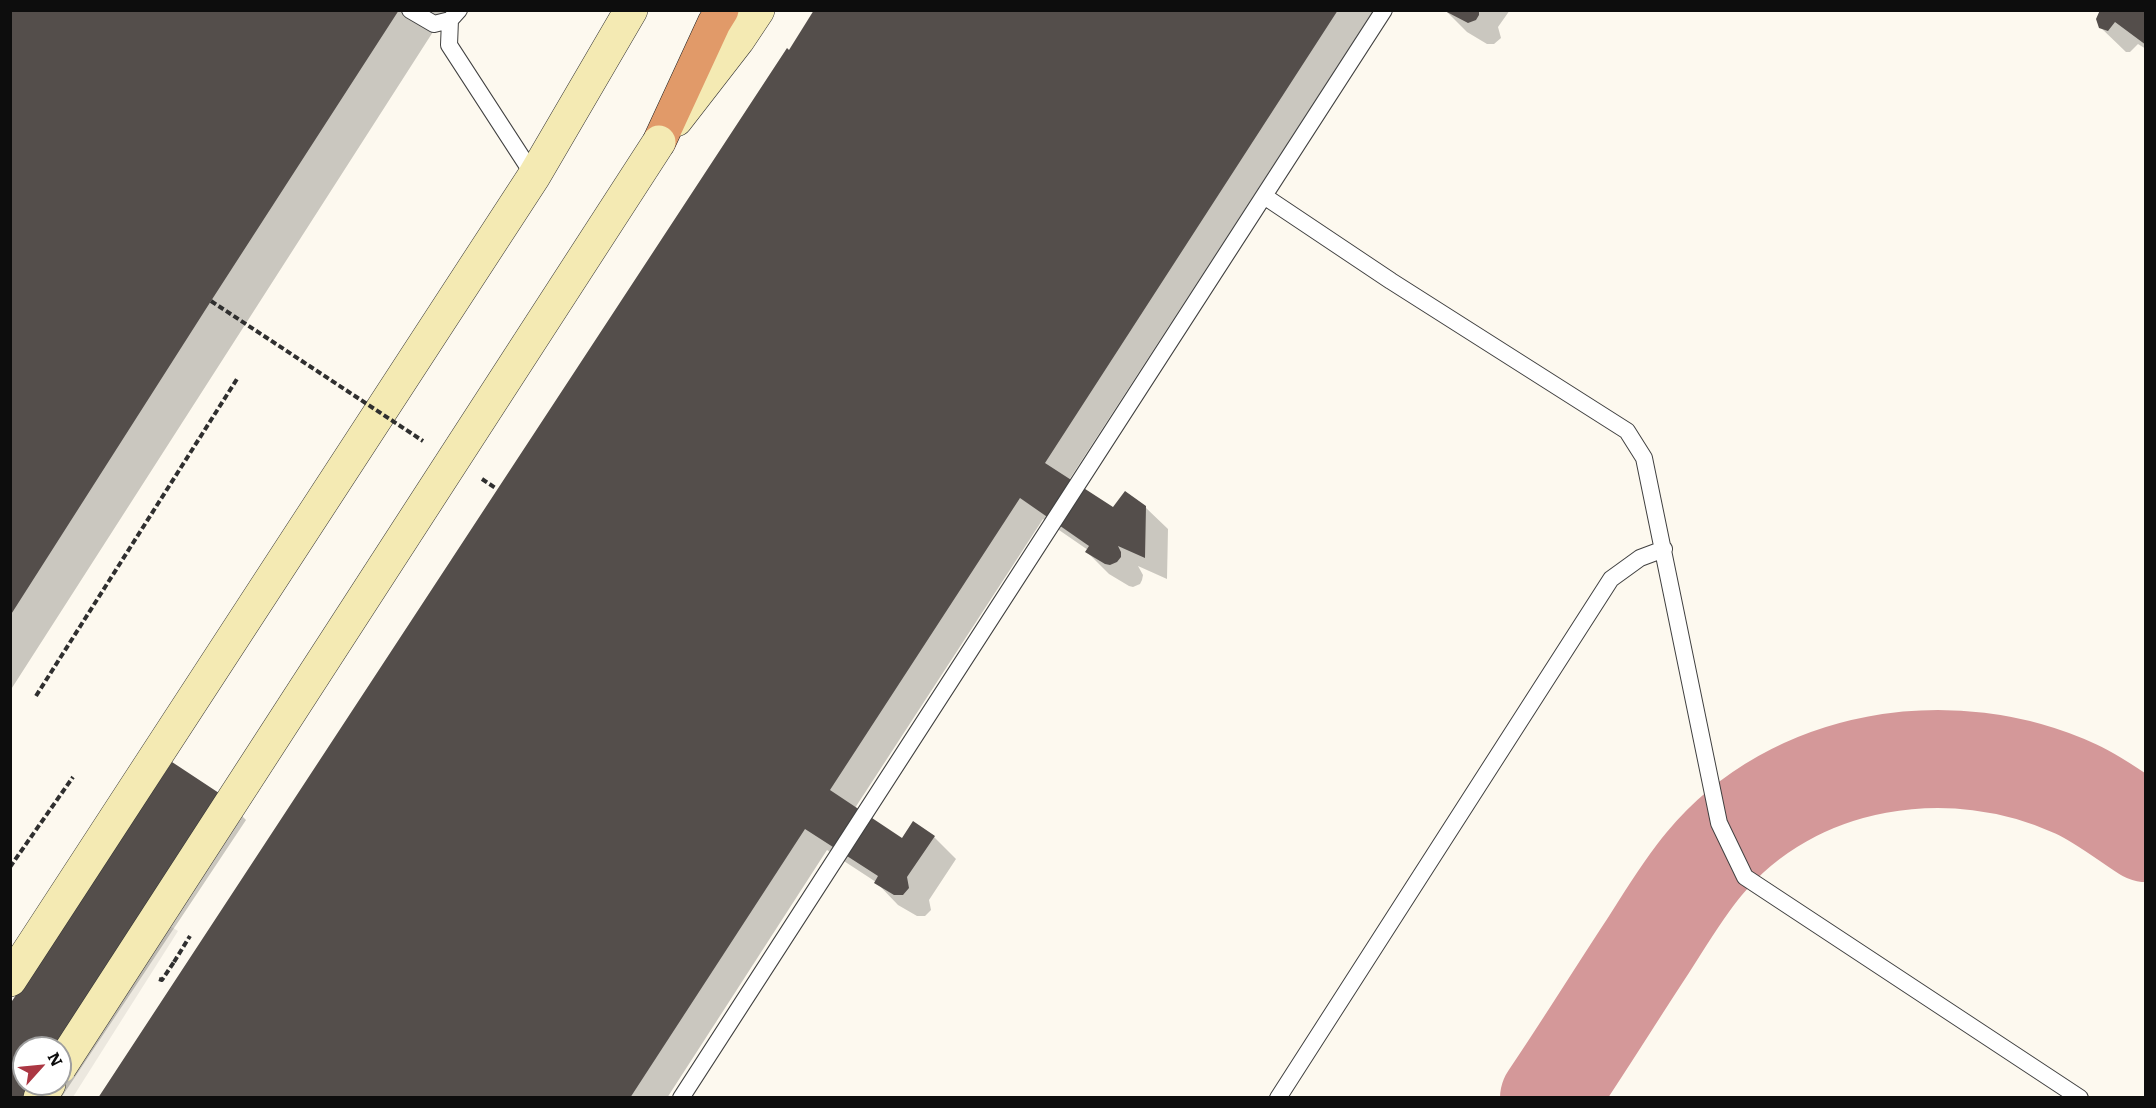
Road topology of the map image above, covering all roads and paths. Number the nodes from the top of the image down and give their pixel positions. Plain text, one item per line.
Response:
1 (410, 10) edge
2 (631, 10) edge
3 (650, 10) edge
4 (722, 10) edge
5 (758, 10) edge
6 (1384, 10) edge
7 (454, 15) edge
8 (659, 142) junction
9 (552, 143) junction
10 (534, 176) junction
11 (1264, 196) junction
12 (211, 301) dead end
13 (237, 379) dead end
14 (428, 444) dead end
15 (477, 476) dead end
16 (497, 489) dead end
17 (1664, 549) junction
18 (36, 696) dead end
19 (73, 777) dead end
20 (10, 867) edge
21 (10, 980) edge
22 (72, 1048) edge
23 (681, 1098) edge
24 (1278, 1098) edge
25 (2080, 1098) edge

1 - 7 lane
2 - 9 street
3 - 9 street
4 - 8 highway
5 - 8 street
6 - 11 lane
7 - 10 lane
8 - 22 street, bridge
9 - 10 street
10 - 21 street
11 - 17 lane
11 - 23 lane
12 - 14 path, bridge
13 - 18 path
15 - 16 path, bridge
17 - 24 lane
17 - 25 lane
19 - 20 path

